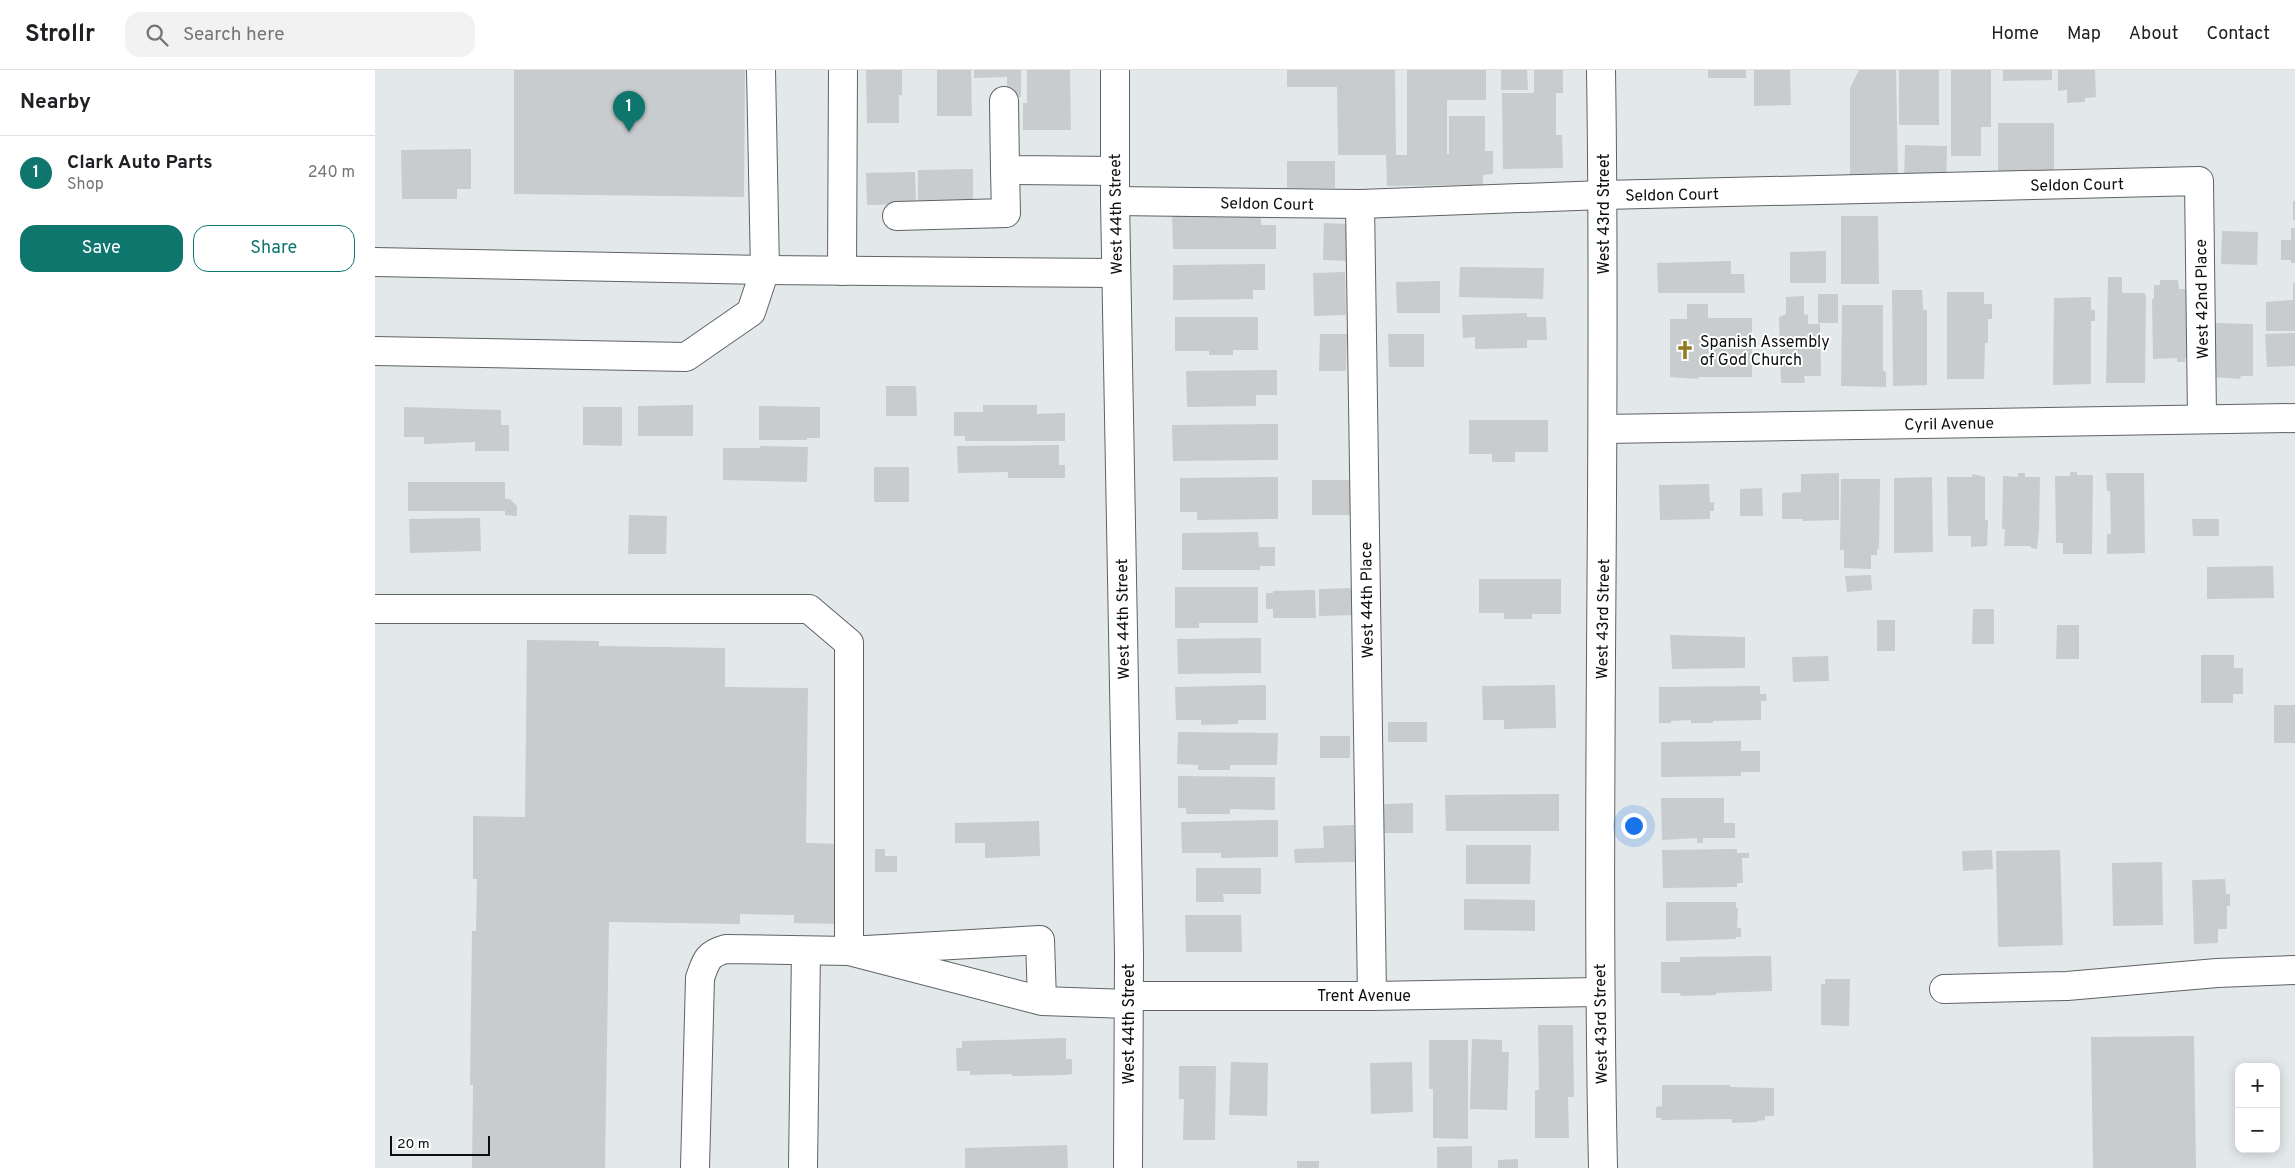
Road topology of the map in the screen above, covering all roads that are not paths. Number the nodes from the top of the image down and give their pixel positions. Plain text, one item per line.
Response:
1 (761, 70) edge
2 (843, 70) edge
3 (1115, 70) edge
4 (1601, 70) edge
5 (1004, 101) dead end
6 (1005, 170) junction
7 (1115, 171) junction
8 (2199, 181) joint
9 (1603, 195) junction
10 (1115, 201) junction
11 (1361, 204) junction
12 (897, 216) dead end
13 (375, 262) edge
14 (765, 270) junction
15 (842, 271) junction
16 (1116, 273) junction
17 (375, 351) edge
18 (2202, 418) junction
19 (2295, 418) edge
20 (1603, 429) junction
21 (375, 609) edge
22 (806, 951) junction
23 (849, 951) junction
24 (2295, 970) edge
25 (1945, 990) dead end
26 (1599, 992) junction
27 (1372, 996) junction
28 (1128, 1000) junction
29 (1042, 1001) junction
30 (695, 1168) edge
31 (803, 1168) edge
32 (1128, 1168) edge
33 (1603, 1168) edge

1 - 14 street
2 - 15 street
3 - 7 street, West 44th Street
4 - 9 street, West 43rd Street
5 - 6 street
6 - 7 street
6 - 12 street
7 - 10 street, West 44th Street
8 - 9 street, Seldon Court
8 - 18 street, West 42nd Place
9 - 11 street, Seldon Court
9 - 20 street, West 43rd Street
10 - 11 street, Seldon Court
10 - 16 street, West 44th Street
11 - 27 street, West 44th Place
13 - 14 street
14 - 15 street
14 - 17 street
15 - 16 street
16 - 28 street, West 44th Street
18 - 19 street, Cyril Avenue
18 - 20 street, Cyril Avenue
20 - 26 street, West 43rd Street
21 - 23 street
22 - 23 street
22 - 30 street
22 - 31 street
23 - 29 street, Trent Avenue
23 - 29 street
24 - 25 street
26 - 27 street, Trent Avenue
26 - 33 street, West 43rd Street
27 - 28 street, Trent Avenue
28 - 29 street, Trent Avenue
28 - 32 street, West 44th Street

